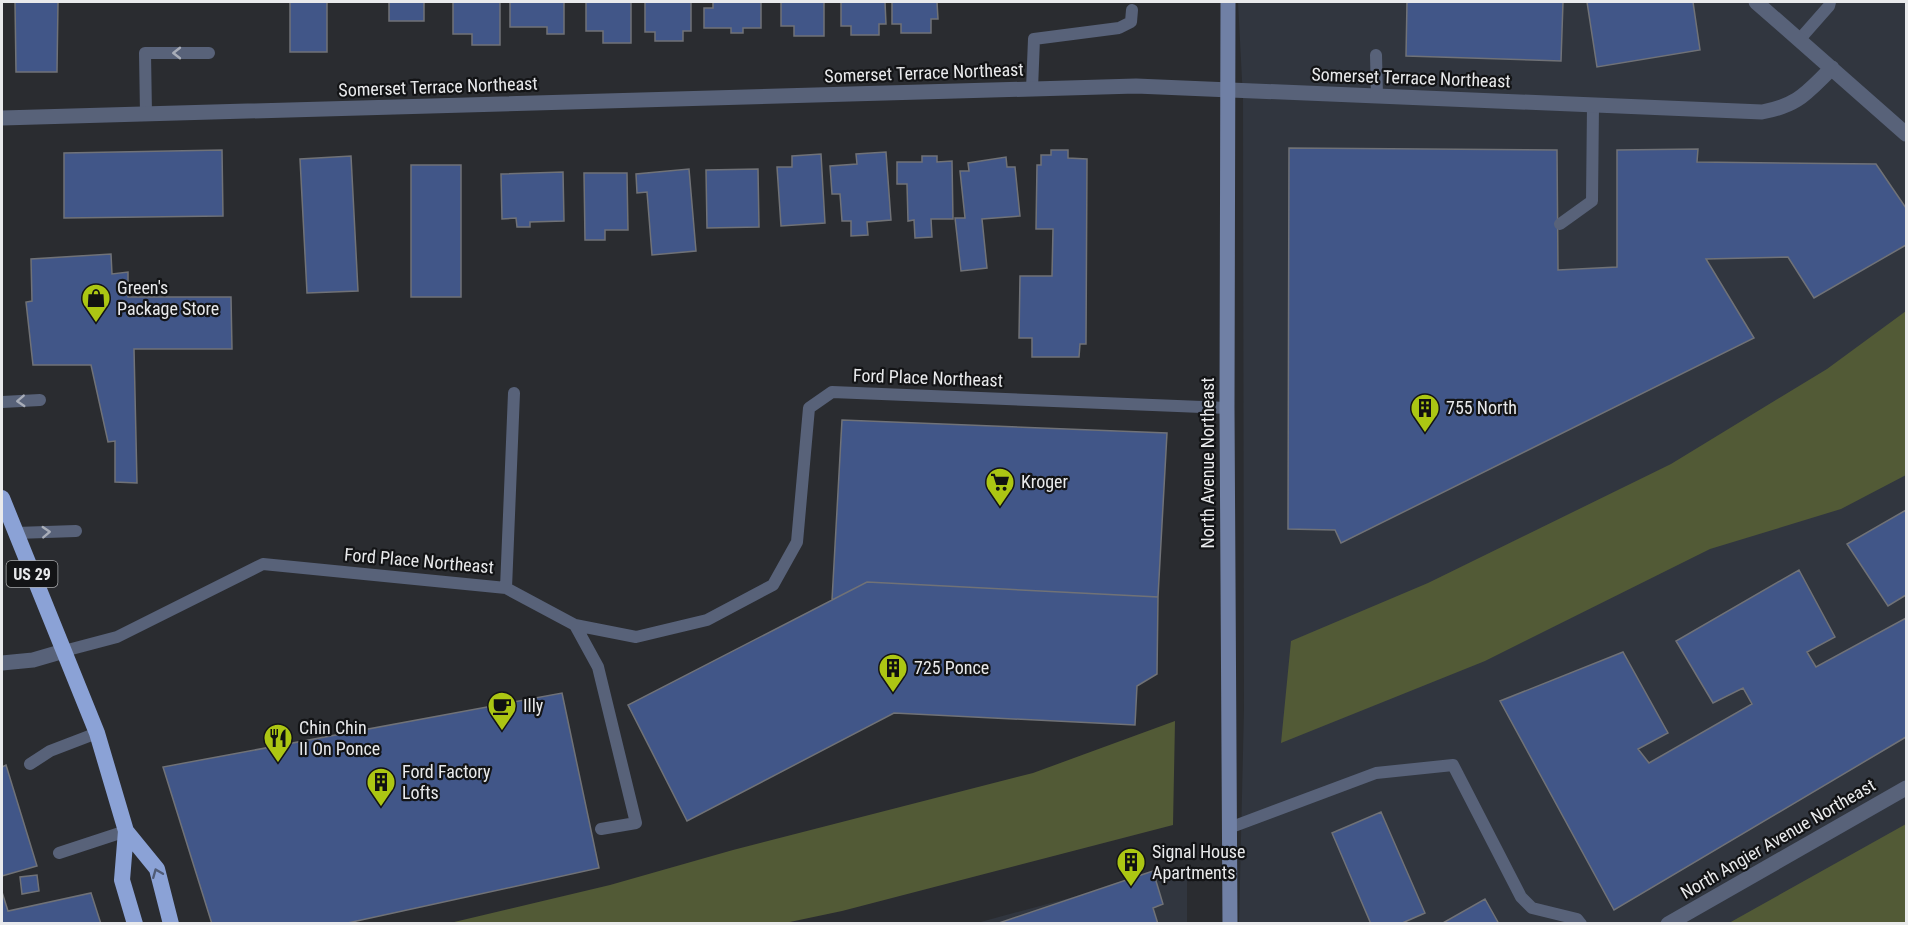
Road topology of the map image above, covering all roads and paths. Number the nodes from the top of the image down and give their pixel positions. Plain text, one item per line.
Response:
1 (1228, 2) edge
2 (1756, 2) edge
3 (1830, 2) edge
4 (1132, 10) dead end
5 (1799, 40) junction
6 (209, 53) dead end
7 (1376, 55) dead end
8 (1832, 68) junction
9 (1032, 89) junction
10 (1228, 90) junction
11 (1377, 96) junction
12 (1593, 105) junction
13 (146, 114) junction
14 (2, 118) edge
15 (1906, 134) edge
16 (1560, 224) dead end
17 (514, 393) dead end
18 (40, 400) dead end
19 (2, 402) edge
20 (1227, 408) junction
21 (2, 498) edge
22 (76, 531) dead end
23 (16, 534) junction
24 (506, 588) junction
25 (575, 625) junction
26 (64, 651) junction
27 (2, 663) edge
28 (97, 733) junction
29 (30, 764) dead end
30 (1906, 788) edge
31 (1229, 828) junction
32 (601, 829) dead end
33 (126, 831) junction
34 (59, 853) dead end
35 (135, 924) edge
36 (171, 924) edge
37 (1230, 924) edge
38 (1581, 924) edge
39 (1668, 924) edge

1 - 10 main road, North Avenue Northeast
2 - 5 street
3 - 5 lane
4 - 9 lane
5 - 8 street
6 -> 13 lane
7 - 11 lane
8 - 12 street, Somerset Terrace Northeast
8 - 15 street
9 - 10 street, Somerset Terrace Northeast
9 - 13 street, Somerset Terrace Northeast
10 - 11 street, Somerset Terrace Northeast
10 - 20 main road, North Avenue Northeast
11 - 12 street, Somerset Terrace Northeast
12 - 16 lane
13 - 14 street, Somerset Terrace Northeast
17 - 24 lane
18 -> 19 lane
20 - 25 lane, Ford Place Northeast
20 - 31 main road, North Avenue Northeast
21 - 23 highway, US 29
23 -> 22 lane
23 - 26 highway, US 29
24 - 25 lane, Ford Place Northeast
24 - 26 lane, Ford Place Northeast
25 - 32 lane
26 - 27 street
26 - 28 highway, US 29
28 - 29 lane
28 - 33 highway, US 29
30 - 39 street, North Angier Avenue Northeast
31 - 37 main road, North Avenue Northeast
31 - 38 lane
33 - 34 lane
33 - 35 highway, US 29
36 -> 33 highway, US 29

